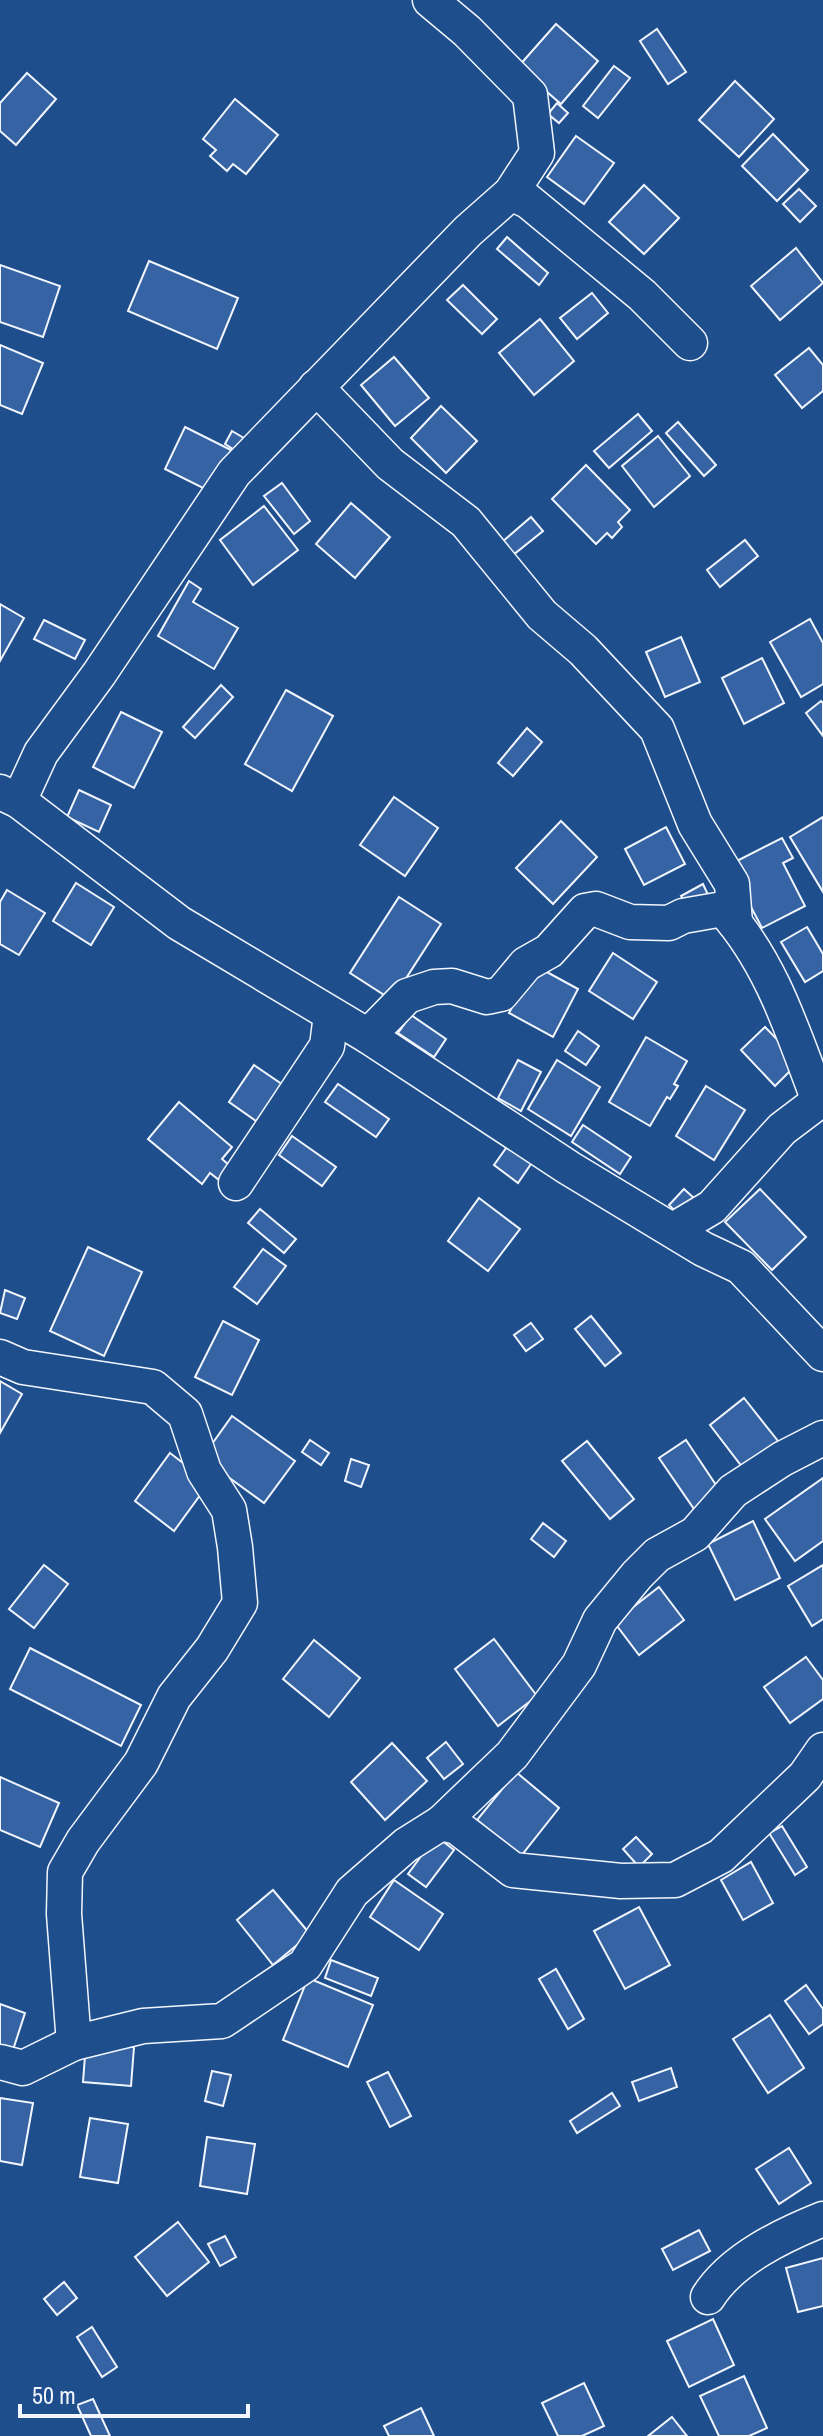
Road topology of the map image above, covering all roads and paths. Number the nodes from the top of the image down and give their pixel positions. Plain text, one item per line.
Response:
1 (430, 0) edge
2 (511, 193) junction
3 (690, 343) dead end
4 (316, 387) junction
5 (9, 797) edge
6 (735, 923) junction
7 (331, 1015) junction
8 (368, 1036) junction
9 (821, 1100) edge
10 (236, 1183) dead end
11 (675, 1229) junction
12 (823, 1354) edge
13 (0, 1357) edge
14 (823, 1438) edge
15 (823, 1750) edge
16 (441, 1823) junction
17 (74, 2043) junction
18 (0, 2062) edge
19 (823, 2219) edge
20 (708, 2297) dead end

1 - 2 street
2 - 3 street
2 - 4 street
4 - 5 street
4 - 6 street
5 - 7 street
6 - 8 street
6 - 9 street
7 - 8 street
7 - 10 street
8 - 11 street
9 - 11 street
11 - 12 street
13 - 17 street
14 - 16 street
15 - 16 street
16 - 17 street
17 - 18 street
19 - 20 street

